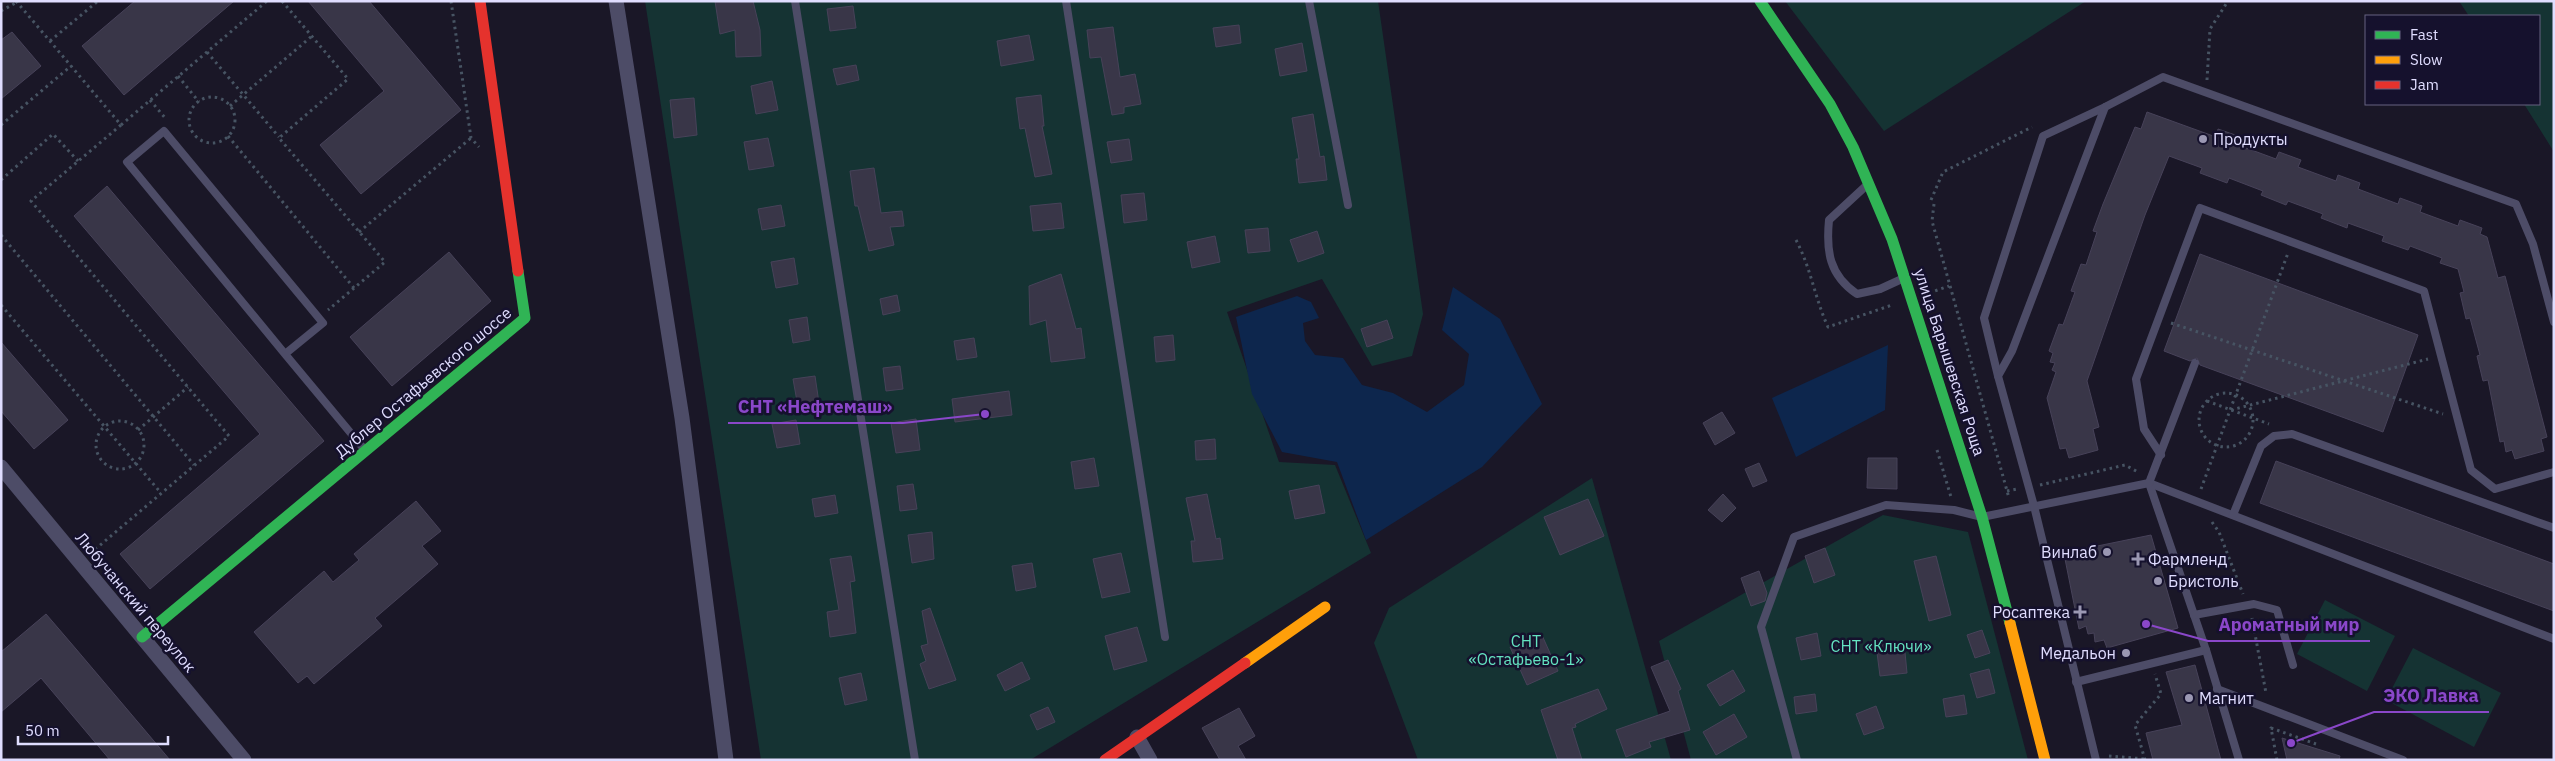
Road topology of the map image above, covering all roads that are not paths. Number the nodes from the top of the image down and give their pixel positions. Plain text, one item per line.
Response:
1 (480, 1) edge
2 (616, 1) edge
3 (796, 1) edge
4 (1066, 1) edge
5 (1308, 1) edge
6 (1760, 1) edge
7 (2105, 107) junction
8 (1869, 183) junction
9 (1348, 205) dead end
10 (1906, 277) junction
11 (2554, 322) edge
12 (286, 354) junction
13 (2195, 363) dead end
14 (1998, 376) junction
15 (366, 451) junction
16 (2161, 455) junction
17 (1, 467) edge
18 (2554, 472) edge
19 (2149, 483) junction
20 (2034, 506) junction
21 (2233, 515) junction
22 (1982, 517) junction
23 (2554, 528) edge
24 (1324, 607) dead end
25 (2194, 615) junction
26 (142, 637) junction
27 (1165, 637) dead end
28 (2554, 639) edge
29 (2206, 650) junction
30 (2293, 665) dead end
31 (2076, 682) junction
32 (2217, 689) junction
33 (1137, 737) junction
34 (244, 760) edge
35 (726, 760) edge
36 (915, 760) edge
37 (1105, 760) edge
38 (1150, 760) edge
39 (1798, 760) edge
40 (2045, 760) edge
41 (2096, 760) edge
42 (2239, 760) edge
43 (2404, 760) edge

1 - 15 street, Дублер Остафьевского шоссе
2 - 35 street
3 - 36 lane
4 - 27 lane
5 - 9 lane
6 - 8 street, улица Барышевская Роща
7 - 11 lane
7 - 14 lane
7 - 14 lane
8 - 10 street, улица Барышевская Роща
8 - 10 lane
10 - 22 street, улица Барышевская Роща
12 - 12 lane
12 - 15 lane
13 - 16 lane
14 - 20 lane
15 - 26 street, Дублер Остафьевского шоссе
16 - 18 lane
16 - 19 lane
17 - 26 street, Любучанский переулок
19 - 20 lane
19 - 21 lane
19 - 25 lane
20 - 22 lane
20 - 31 lane
21 - 23 lane
21 - 28 lane
22 - 39 lane
22 - 40 street, улица Барышевская Роща
24 - 33 street
25 - 29 lane
25 - 30 lane
26 - 34 street, Любучанский переулок
29 - 31 lane
29 - 32 lane
31 - 41 lane
32 - 42 lane
32 - 43 lane
33 - 37 street
33 - 38 street

